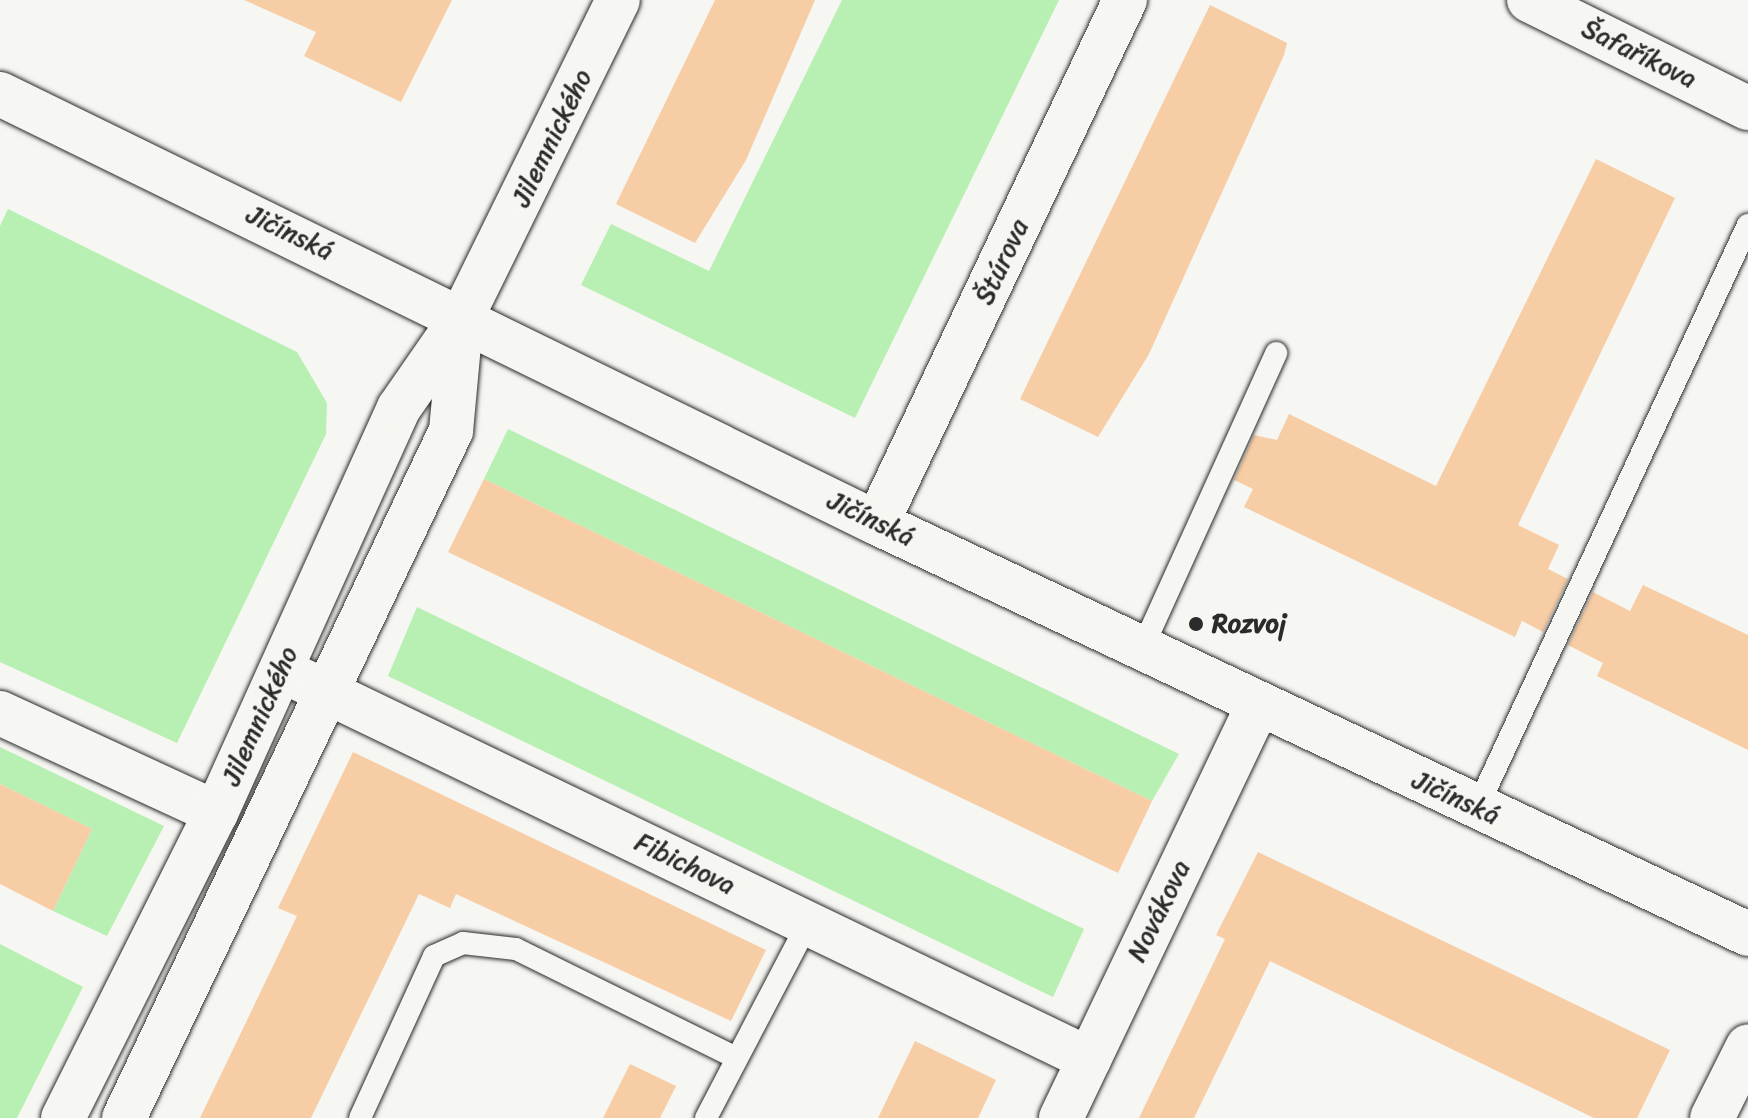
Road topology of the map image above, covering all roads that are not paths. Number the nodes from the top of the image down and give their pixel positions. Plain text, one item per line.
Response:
1 (618, 0) edge
2 (1125, 0) edge
3 (1529, 0) edge
4 (0, 94) edge
5 (1748, 108) edge
6 (1748, 225) edge
7 (462, 317) junction
8 (1276, 353) dead end
9 (877, 523) junction
10 (1142, 649) junction
11 (281, 670) junction
12 (327, 691) junction
13 (1258, 705) junction
14 (0, 713) edge
15 (1477, 808) junction
16 (216, 813) junction
17 (808, 923) junction
18 (1748, 934) edge
19 (1748, 1046) edge
20 (737, 1058) junction
21 (1089, 1059) junction
22 (63, 1118) edge
23 (124, 1118) edge
24 (360, 1118) edge
25 (706, 1118) edge
26 (1061, 1118) edge
27 (1712, 1118) edge

1 - 7 street, Jilemnického
2 - 9 street, Štúrova
3 - 5 street, Šafaříkova
4 - 7 street, Jičínská
6 - 15 lane
7 - 9 street, Jičínská
7 - 11 street, Jilemnického
7 - 12 street, Jilemnického
8 - 10 lane
9 - 10 street, Jičínská
10 - 13 street, Jičínská
11 - 12 street, Fibichova
11 - 16 street, Jilemnického
12 - 17 street, Fibichova
12 - 23 street, Jilemnického
13 - 15 street, Jičínská
13 - 21 street, Novákova
14 - 16 street
15 - 18 street, Jičínská
16 - 22 street, Jilemnického
17 - 20 lane
17 - 21 street, Fibichova
19 - 27 street
20 - 24 lane
20 - 25 lane
21 - 26 street, Novákova

